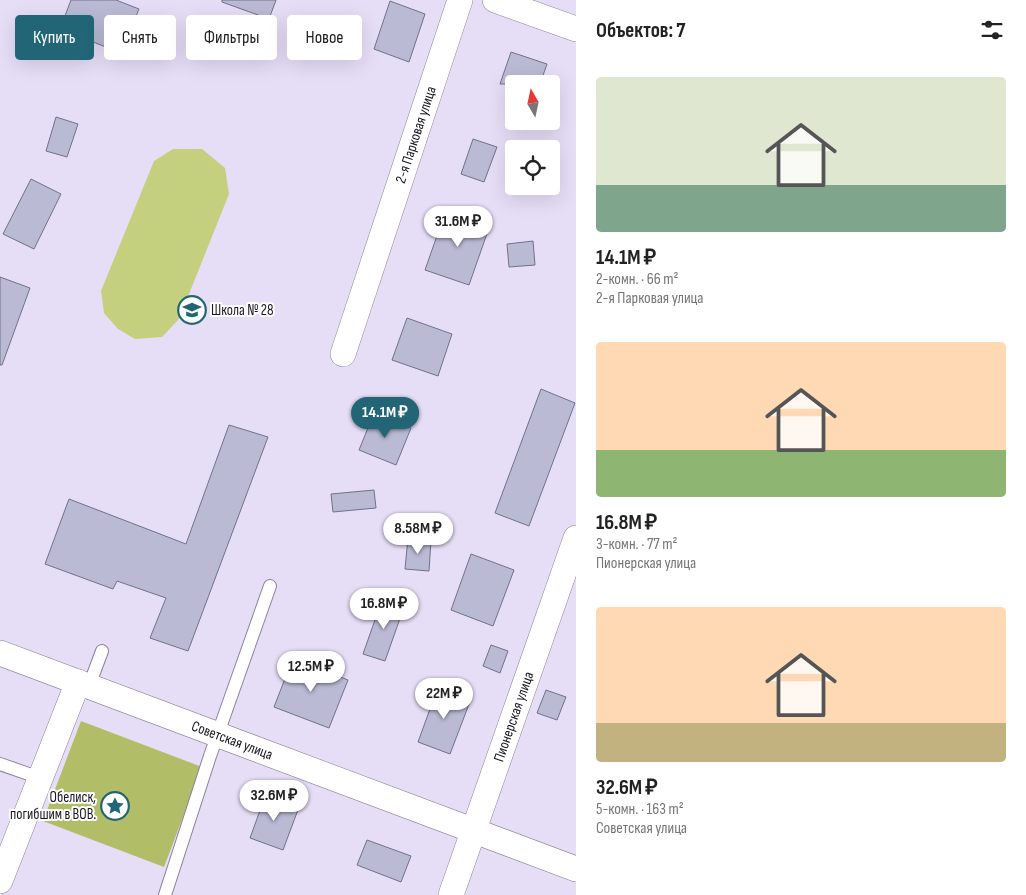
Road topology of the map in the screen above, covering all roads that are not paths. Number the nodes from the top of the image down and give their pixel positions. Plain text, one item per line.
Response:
1 (460, 0) edge
2 (495, 0) edge
3 (576, 29) edge
4 (343, 354) dead end
5 (576, 538) edge
6 (270, 586) dead end
7 (102, 651) dead end
8 (0, 653) edge
9 (83, 684) junction
10 (218, 735) junction
11 (0, 764) edge
12 (40, 778) junction
13 (474, 830) junction
14 (576, 869) edge
15 (0, 881) edge
16 (165, 895) edge
17 (451, 895) edge

1 - 4 street, 2-я Парковая улица
2 - 3 street
5 - 13 street, Пионерская улица
6 - 10 lane
7 - 9 lane
8 - 9 street, Советская улица
9 - 10 street, Советская улица
9 - 12 street
10 - 13 street, Советская улица
10 - 16 lane
11 - 12 lane
12 - 15 street
13 - 14 street, Советская улица
13 - 17 street, Пионерская улица

